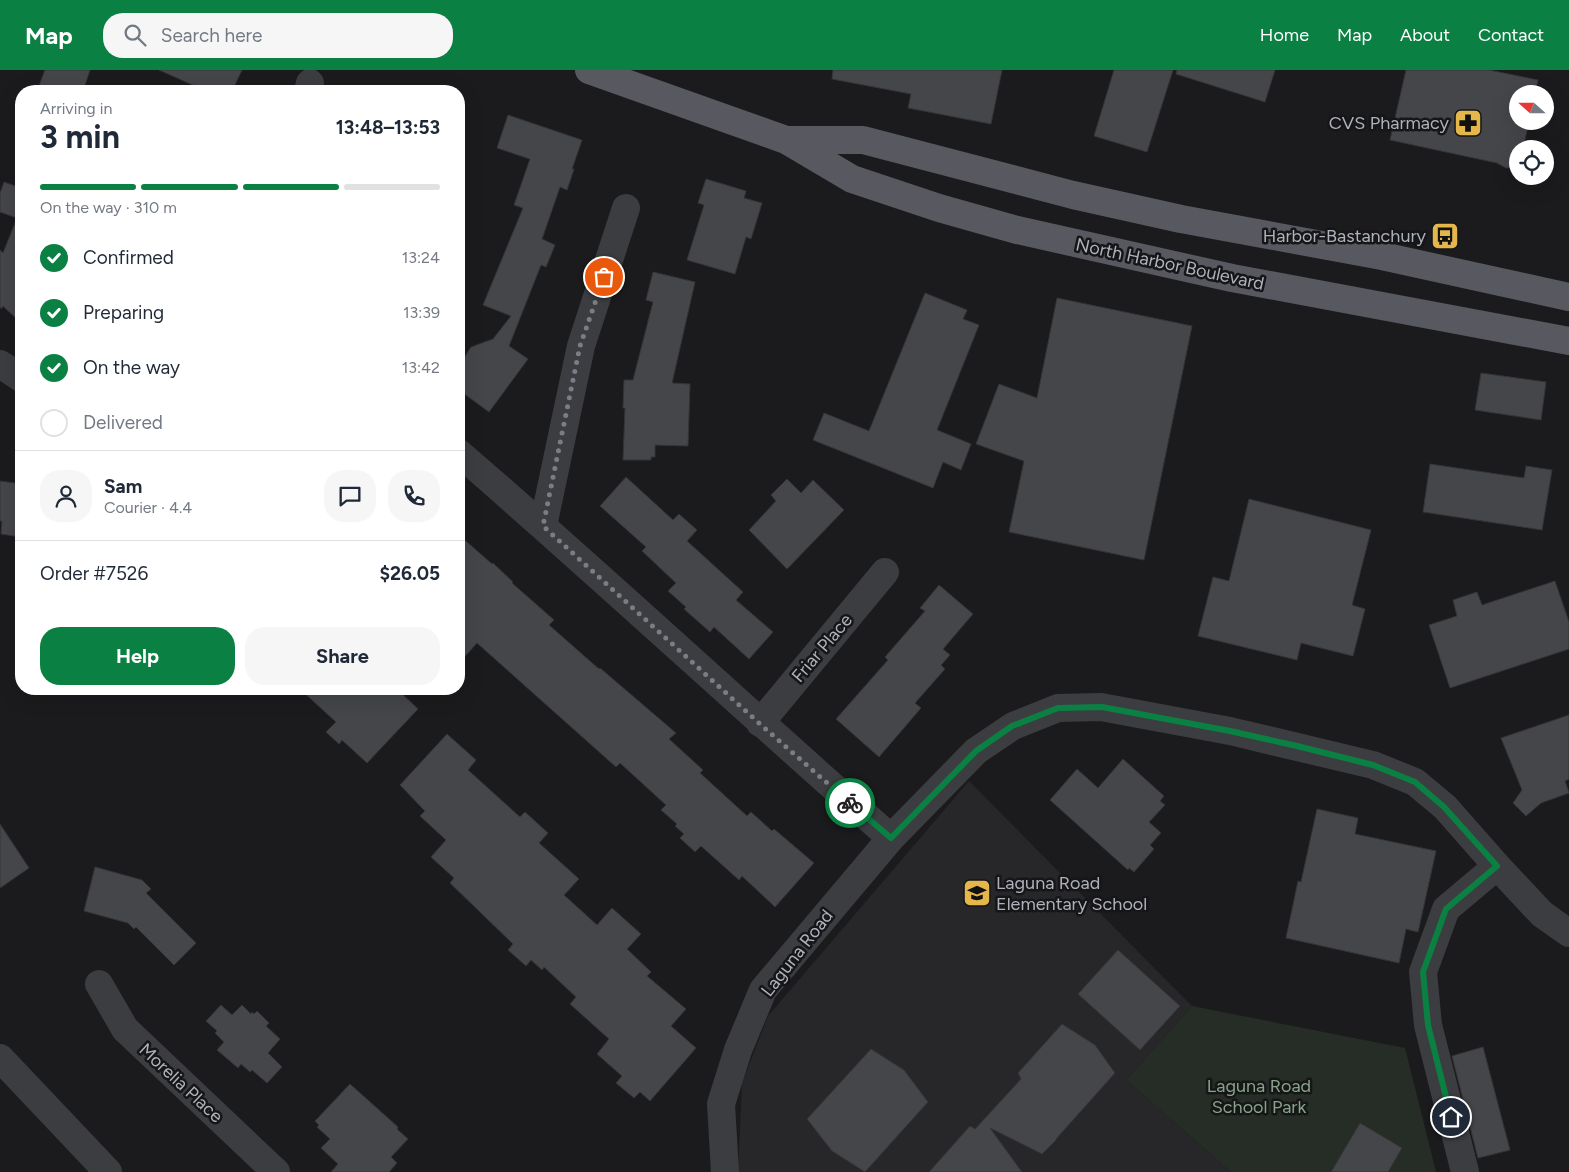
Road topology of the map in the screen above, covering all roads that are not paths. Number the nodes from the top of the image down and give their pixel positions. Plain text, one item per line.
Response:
1 (589, 70) edge
2 (786, 140) junction
3 (626, 208) dead end
4 (1569, 298) edge
5 (1569, 341) edge
6 (0, 364) edge
7 (15, 374) edge
8 (465, 458) edge
9 (543, 526) junction
10 (885, 572) dead end
11 (760, 724) junction
12 (891, 838) junction
13 (1497, 866) junction
14 (1569, 934) edge
15 (99, 984) dead end
16 (0, 1058) edge
17 (108, 1172) edge
18 (276, 1172) edge
19 (725, 1172) edge
20 (1465, 1172) edge

1 - 2 main road, North Harbor Boulevard
2 - 4 main road, North Harbor Boulevard
2 - 5 main road, North Harbor Boulevard
3 - 9 street
6 - 7 street
8 - 9 street
9 - 11 street
10 - 11 street, Friar Place
11 - 12 street
12 - 13 street, Laguna Road
12 - 19 street, Laguna Road
13 - 14 street, Laguna Road
13 - 20 street
15 - 18 street, Morelia Place
16 - 17 street

